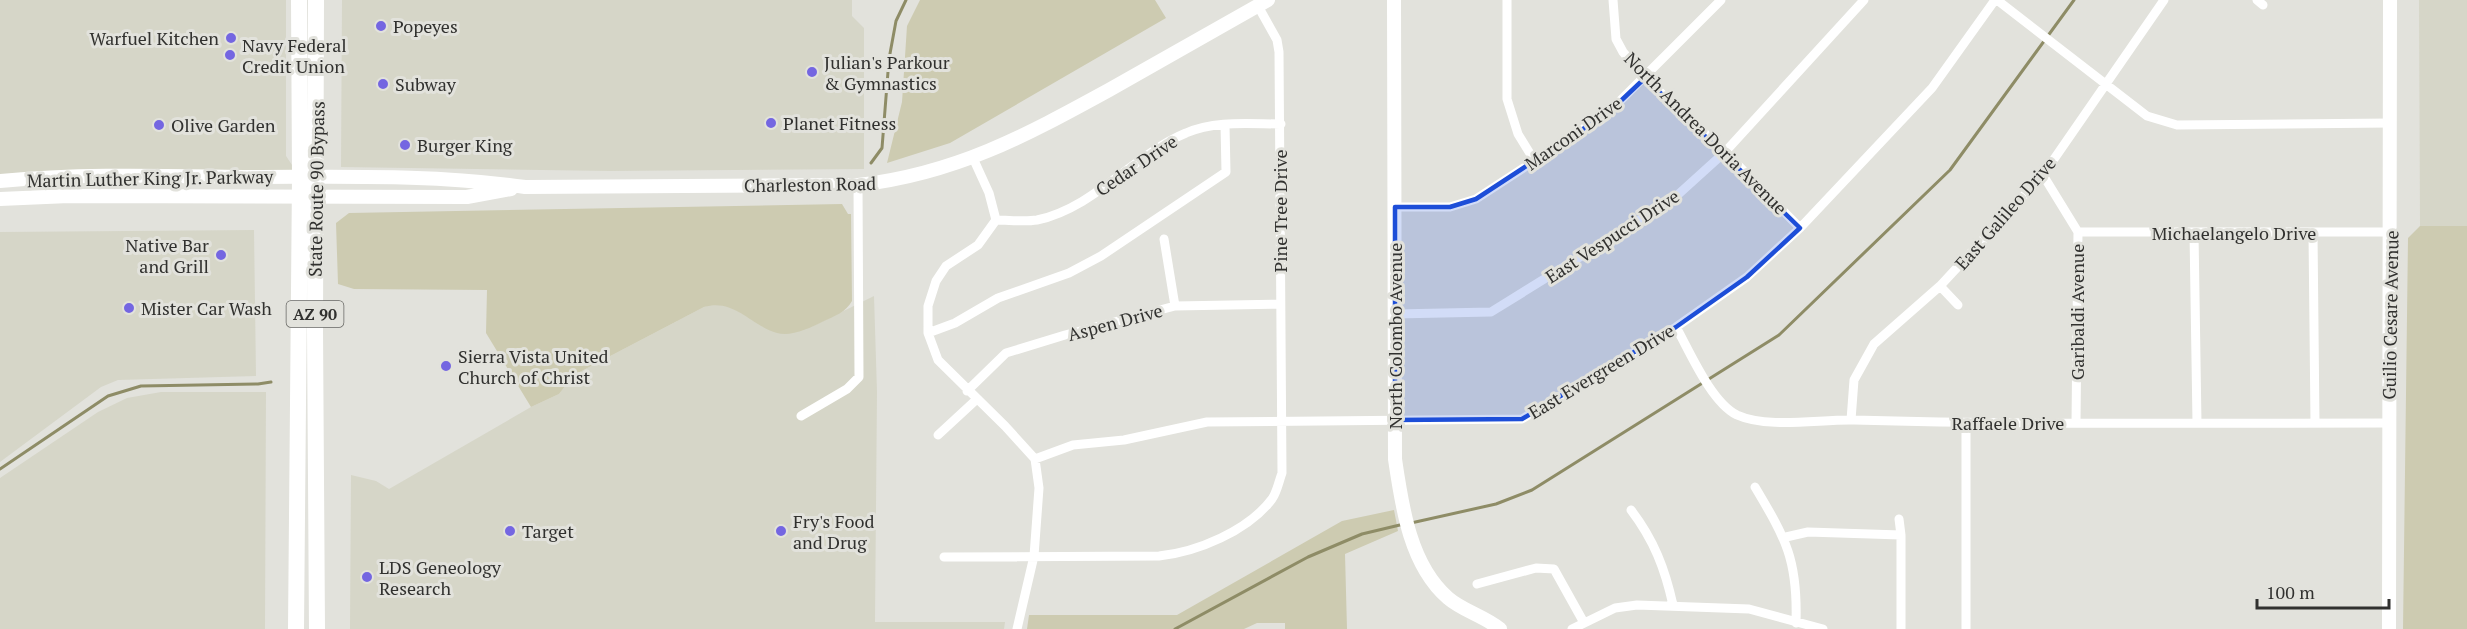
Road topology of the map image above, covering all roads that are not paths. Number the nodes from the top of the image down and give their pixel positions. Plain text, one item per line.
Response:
1 (299, 0) edge
2 (316, 0) edge
3 (1394, 0) edge
4 (1507, 0) edge
5 (1613, 0) edge
6 (1721, 0) edge
7 (1864, 0) edge
8 (1996, 0) edge
9 (2164, 0) edge
10 (2390, 0) edge
11 (1263, 3) edge
12 (1645, 78) junction
13 (2106, 83) junction
14 (2390, 123) junction
15 (1281, 124) junction
16 (1225, 125) junction
17 (1725, 152) junction
18 (973, 158) junction
19 (1534, 160) junction
20 (2043, 175) junction
21 (0, 176) edge
22 (309, 177) junction
23 (15, 179) junction
24 (0, 181) edge
25 (858, 185) junction
26 (525, 187) junction
27 (307, 197) junction
28 (0, 199) edge
29 (1395, 207) junction
30 (996, 220) junction
31 (1800, 228) junction
32 (2078, 232) junction
33 (2391, 232) junction
34 (2194, 234) junction
35 (2313, 234) junction
36 (1164, 239) dead end
37 (1940, 286) junction
38 (1280, 304) junction
39 (1958, 305) dead end
40 (1175, 306) junction
41 (1395, 314) junction
42 (1676, 327) junction
43 (928, 333) junction
44 (967, 391) junction
45 (977, 399) junction
46 (801, 416) dead end
47 (1282, 420) junction
48 (1395, 420) junction
49 (1851, 420) junction
50 (2076, 423) junction
51 (2197, 423) junction
52 (2315, 423) junction
53 (2388, 423) junction
54 (1966, 424) junction
55 (938, 435) dead end
56 (1035, 459) junction
57 (1755, 487) dead end
58 (1631, 510) dead end
59 (1899, 519) dead end
60 (1901, 535) junction
61 (1786, 537) junction
62 (1034, 556) junction
63 (944, 557) dead end
64 (1477, 584) dead end
65 (1673, 605) junction
66 (1583, 621) junction
67 (1796, 623) junction
68 (296, 629) edge
69 (317, 629) edge
70 (1017, 629) edge
71 (1500, 629) edge
72 (1572, 629) edge
73 (1823, 629) edge
74 (1901, 629) edge
75 (1966, 629) edge
76 (2389, 629) edge

1 - 22 highway, State Route 90 Bypass / AZ 90
2 - 22 highway, State Route 90 Bypass / AZ 90
3 - 29 street, North Colombo Avenue
4 - 19 street
5 - 12 street, North Andrea Doria Avenue
6 - 12 street, Marconi Drive
7 - 17 street, East Vespucci Drive
8 - 13 street
8 - 31 street, East Evergreen Drive
9 - 13 street, East Galileo Drive
10 - 14 street, Guilio Cesare Avenue
11 - 15 street, Pine Tree Drive
11 - 18 street, Charleston Road
12 - 17 street, North Andrea Doria Avenue
12 - 19 street, Marconi Drive
13 - 14 street
13 - 20 street, East Galileo Drive
14 - 33 street, Guilio Cesare Avenue
15 - 16 street, Cedar Drive
15 - 38 street, Pine Tree Drive
16 - 30 street, Cedar Drive
16 - 43 street
17 - 31 street, North Andrea Doria Avenue
17 - 41 street, East Vespucci Drive
18 - 25 street, Charleston Road
18 - 30 street
19 - 29 street, Marconi Drive
20 - 32 street, Garibaldi Avenue
20 - 37 street, East Galileo Drive
21 - 23 street
22 - 23 street, Martin Luther King Jr. Parkway
22 - 26 street, Charleston Road
22 - 27 highway, State Route 90 Bypass / AZ 90
23 - 24 street, Martin Luther King Jr. Parkway
25 - 26 street, Charleston Road
25 - 46 street
26 - 27 street, Charleston Road
27 - 28 street, Martin Luther King Jr. Parkway
27 - 68 highway, State Route 90 Bypass / AZ 90
27 - 69 highway, State Route 90 Bypass / AZ 90
29 - 41 street, North Colombo Avenue
30 - 43 street
31 - 42 street, East Evergreen Drive
32 - 34 street, Michaelangelo Drive
32 - 50 street, Garibaldi Avenue
33 - 35 street, Michaelangelo Drive
33 - 53 street, Guilio Cesare Avenue
34 - 35 street, Michaelangelo Drive
34 - 51 street
35 - 52 street
36 - 40 street
37 - 39 street
37 - 49 street, East Galileo Drive
38 - 40 street, Aspen Drive
38 - 47 street, Pine Tree Drive
40 - 44 street, Aspen Drive
41 - 48 street, North Colombo Avenue
42 - 48 street, East Evergreen Drive
42 - 49 street, Raffaele Drive
43 - 44 street
44 - 45 street
45 - 55 street
45 - 56 street
47 - 48 street, East Evergreen Drive
47 - 56 street, East Evergreen Drive
47 - 62 street, Pine Tree Drive
48 - 71 street, North Colombo Avenue
49 - 54 street, Raffaele Drive
50 - 51 street, Raffaele Drive
50 - 54 street, Raffaele Drive
51 - 52 street, Raffaele Drive
52 - 53 street, Raffaele Drive
53 - 76 street, Guilio Cesare Avenue
54 - 75 street
56 - 62 street
57 - 61 street
58 - 65 street
59 - 60 street
60 - 61 street
60 - 74 street
61 - 67 street
62 - 63 street
62 - 70 street
64 - 66 street
65 - 66 street
65 - 67 street
66 - 72 street
67 - 73 street

